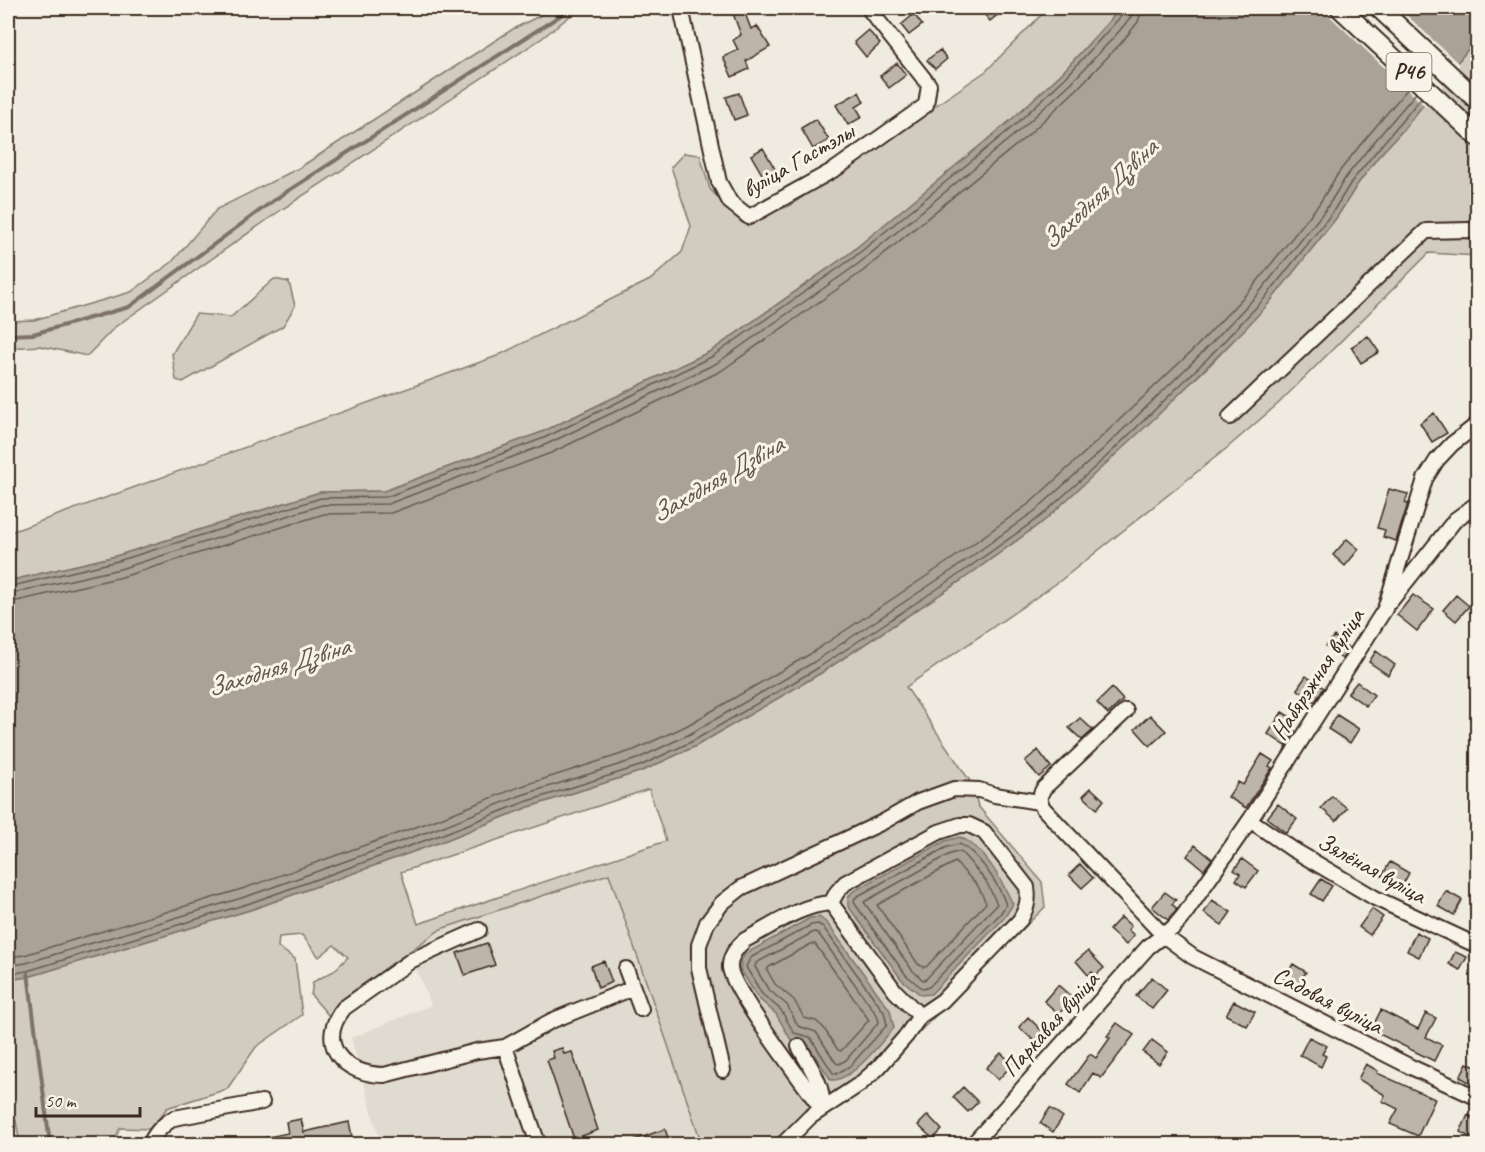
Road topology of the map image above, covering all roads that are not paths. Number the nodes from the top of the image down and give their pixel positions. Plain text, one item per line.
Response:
1 (681, 8) edge
2 (868, 8) edge
3 (1340, 8) edge
4 (1379, 8) edge
5 (1478, 101) edge
6 (1478, 136) edge
7 (1478, 233) edge
8 (1230, 417) dead end
9 (1478, 424) edge
10 (1478, 503) edge
11 (1385, 609) junction
12 (1126, 711) dead end
13 (1039, 802) junction
14 (1250, 820) junction
15 (831, 903) junction
16 (479, 930) dead end
17 (1163, 934) junction
18 (1478, 946) edge
19 (626, 969) dead end
20 (633, 988) junction
21 (641, 1009) dead end
22 (920, 1016) junction
23 (799, 1046) dead end
24 (505, 1047) junction
25 (723, 1070) dead end
26 (1478, 1098) edge
27 (262, 1102) dead end
28 (821, 1108) junction
29 (150, 1144) edge
30 (538, 1144) edge
31 (783, 1144) edge
32 (973, 1144) edge

1 - 2 street, вуліца Гастэлы
3 - 6 main road, Р46
4 - 5 main road, Р46
7 - 8 street
9 - 11 street, Набярэжная вуліца
10 - 11 street
11 - 14 street, Набярэжная вуліца
12 - 13 street
13 - 17 street, Садовая вуліца
13 - 25 street
14 - 17 street, Набярэжная вуліца
14 - 18 street, Зялёная вуліца
15 - 22 street
15 - 22 street
15 - 28 street
16 - 24 street
17 - 26 street, Садовая вуліца
17 - 32 street, Паркавая вуліца
19 - 20 street
20 - 21 street
20 - 24 street
22 - 28 street
23 - 28 street
24 - 30 street
27 - 29 street
28 - 31 street

